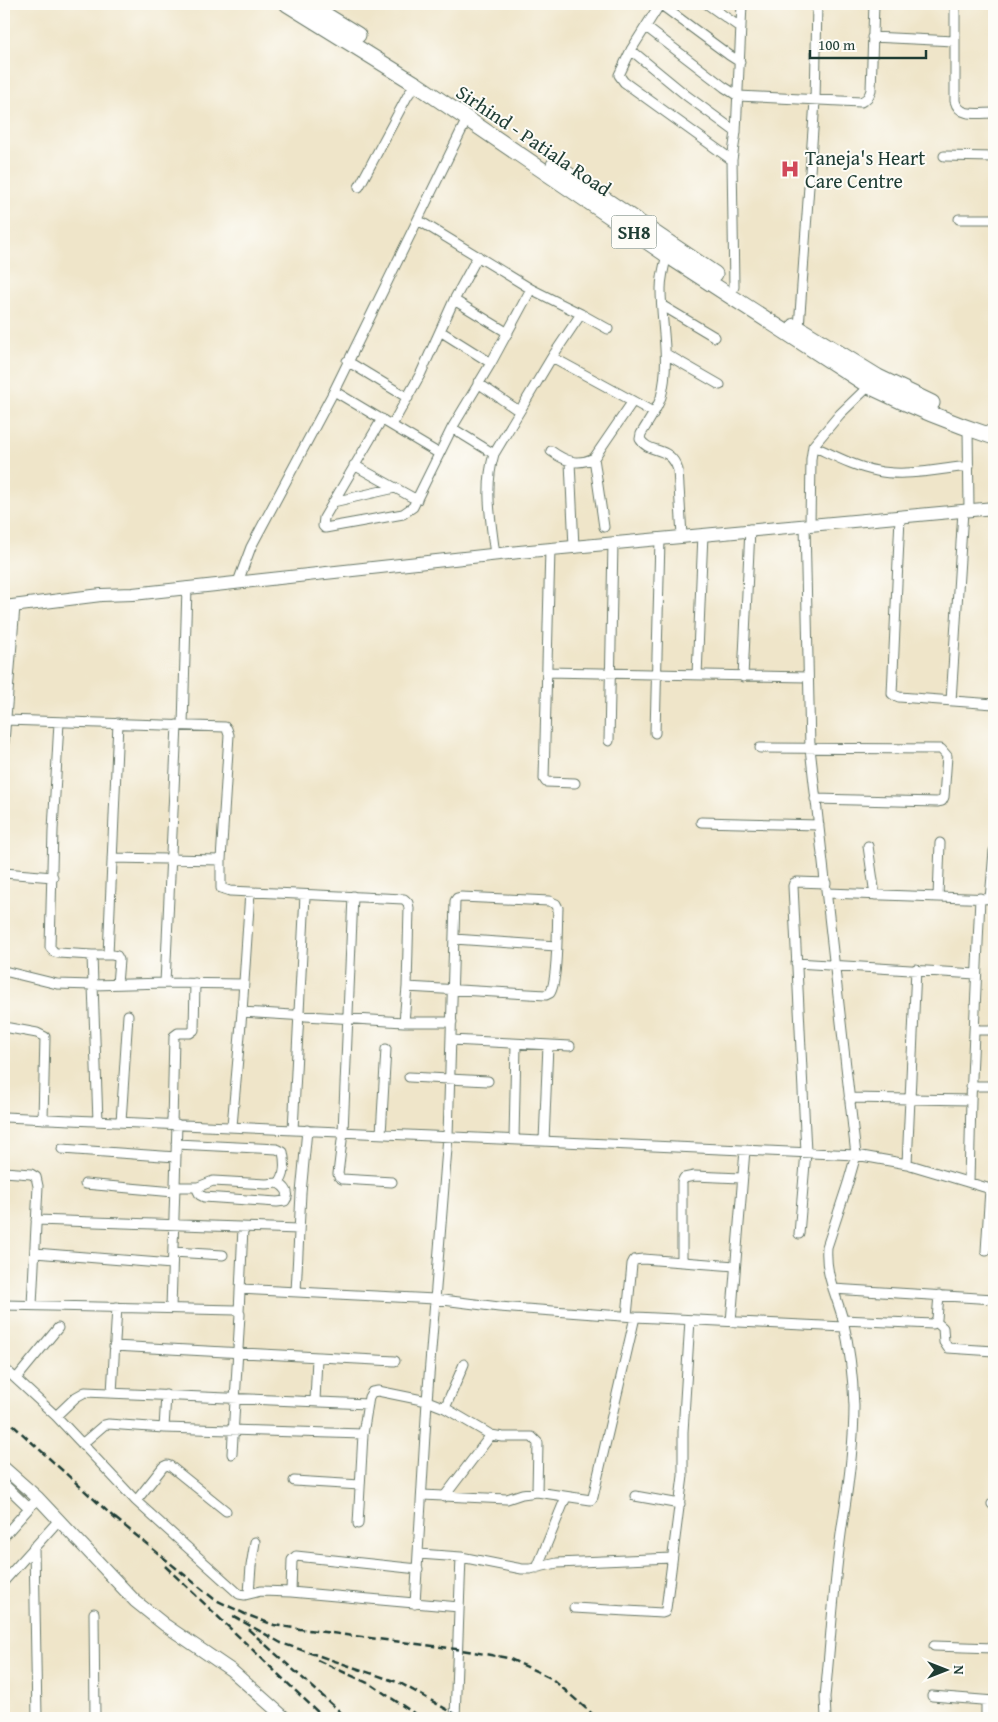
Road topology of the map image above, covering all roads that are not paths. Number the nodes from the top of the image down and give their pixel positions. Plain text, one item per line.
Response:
1 (287, 4) edge
2 (308, 4) edge
3 (660, 4) edge
4 (707, 4) edge
5 (742, 4) edge
6 (817, 4) edge
7 (874, 4) edge
8 (955, 4) edge
9 (646, 27) junction
10 (740, 28) junction
11 (872, 37) junction
12 (954, 41) junction
13 (631, 50) junction
14 (740, 62) junction
15 (416, 84) junction
16 (738, 96) junction
17 (815, 101) junction
18 (994, 112) edge
19 (467, 120) junction
20 (736, 132) junction
21 (944, 156) dead end
22 (994, 158) edge
23 (732, 160) junction
24 (360, 187) dead end
25 (959, 219) dead end
26 (994, 219) edge
27 (418, 220) junction
28 (667, 254) junction
29 (478, 256) junction
30 (734, 287) junction
31 (531, 288) junction
32 (454, 300) junction
33 (663, 306) junction
34 (581, 314) junction
35 (799, 328) junction
36 (608, 329) dead end
37 (440, 331) junction
38 (508, 333) junction
39 (716, 337) dead end
40 (666, 354) junction
41 (552, 357) junction
42 (347, 361) junction
43 (491, 363) junction
44 (873, 381) junction
45 (478, 384) junction
46 (720, 386) dead end
47 (334, 391) junction
48 (408, 398) junction
49 (633, 401) junction
50 (519, 411) junction
51 (653, 412) junction
52 (382, 419) junction
53 (392, 425) junction
54 (452, 428) junction
55 (968, 428) junction
56 (994, 428) edge
57 (994, 437) edge
58 (813, 446) junction
59 (551, 451) dead end
60 (438, 453) junction
61 (494, 454) junction
62 (594, 458) junction
63 (570, 462) junction
64 (354, 466) junction
65 (969, 466) junction
66 (395, 488) junction
67 (417, 500) junction
68 (333, 502) junction
69 (994, 508) edge
70 (966, 511) junction
71 (900, 517) junction
72 (807, 524) junction
73 (604, 527) dead end
74 (750, 529) junction
75 (703, 534) junction
76 (682, 536) junction
77 (660, 539) junction
78 (613, 543) junction
79 (574, 547) junction
80 (550, 549) junction
81 (494, 555) junction
82 (238, 582) junction
83 (187, 588) junction
84 (9, 607) edge
85 (547, 672) junction
86 (657, 673) junction
87 (611, 674) junction
88 (697, 675) junction
89 (743, 677) junction
90 (808, 677) junction
91 (951, 701) junction
92 (994, 704) edge
93 (5, 720) junction
94 (59, 722) junction
95 (118, 723) junction
96 (180, 726) junction
97 (655, 733) dead end
98 (609, 741) dead end
99 (4, 742) edge
100 (760, 748) dead end
101 (810, 748) junction
102 (574, 783) dead end
103 (815, 799) junction
104 (700, 822) dead end
105 (819, 825) junction
106 (940, 843) dead end
107 (868, 846) dead end
108 (994, 852) edge
109 (112, 858) junction
110 (171, 858) junction
111 (221, 860) junction
112 (994, 870) edge
113 (4, 873) edge
114 (53, 876) junction
115 (827, 888) junction
116 (250, 892) junction
117 (305, 894) junction
118 (875, 894) junction
119 (353, 896) junction
120 (938, 897) junction
121 (988, 899) edge
122 (454, 939) junction
123 (556, 946) junction
124 (92, 954) junction
125 (108, 954) junction
126 (796, 963) junction
127 (835, 964) junction
128 (916, 969) junction
129 (4, 971) edge
130 (976, 974) junction
131 (165, 983) junction
132 (195, 983) junction
133 (117, 984) junction
134 (244, 984) junction
135 (93, 985) junction
136 (407, 987) junction
137 (454, 989) junction
138 (242, 1012) junction
139 (299, 1014) junction
140 (128, 1015) dead end
141 (348, 1017) junction
142 (404, 1022) junction
143 (452, 1022) junction
144 (4, 1027) edge
145 (974, 1030) junction
146 (994, 1030) edge
147 (451, 1040) junction
148 (516, 1044) junction
149 (548, 1045) junction
150 (570, 1046) dead end
151 (386, 1049) dead end
152 (409, 1077) dead end
153 (450, 1078) junction
154 (488, 1081) dead end
155 (972, 1086) junction
156 (994, 1086) edge
157 (849, 1098) junction
158 (910, 1098) junction
159 (971, 1100) junction
160 (4, 1117) edge
161 (43, 1119) junction
162 (98, 1121) junction
163 (121, 1122) junction
164 (174, 1124) junction
165 (232, 1126) junction
166 (293, 1130) junction
167 (307, 1130) junction
168 (342, 1132) junction
169 (381, 1134) junction
170 (448, 1136) junction
171 (514, 1139) junction
172 (544, 1141) junction
173 (176, 1144) junction
174 (62, 1149) dead end
175 (744, 1150) junction
176 (806, 1152) junction
177 (856, 1154) junction
178 (176, 1157) junction
179 (907, 1164) junction
180 (4, 1172) edge
181 (741, 1178) junction
182 (392, 1182) dead end
183 (969, 1182) junction
184 (278, 1183) junction
185 (85, 1184) dead end
186 (196, 1187) junction
187 (174, 1190) junction
188 (992, 1190) edge
189 (36, 1220) junction
190 (174, 1225) junction
191 (243, 1228) junction
192 (299, 1229) junction
193 (800, 1234) dead end
194 (986, 1251) dead end
195 (173, 1252) junction
196 (34, 1253) junction
197 (223, 1255) dead end
198 (682, 1262) junction
199 (172, 1264) junction
200 (735, 1266) junction
201 (240, 1289) junction
202 (833, 1289) junction
203 (296, 1292) junction
204 (939, 1295) junction
205 (994, 1298) edge
206 (435, 1299) junction
207 (4, 1304) edge
208 (32, 1305) junction
209 (117, 1307) junction
210 (171, 1308) junction
211 (239, 1312) junction
212 (631, 1317) junction
213 (690, 1320) junction
214 (731, 1322) junction
215 (936, 1322) junction
216 (844, 1323) junction
217 (58, 1328) dead end
218 (114, 1346) junction
219 (994, 1352) edge
220 (239, 1353) junction
221 (317, 1358) junction
222 (395, 1361) dead end
223 (464, 1364) dead end
224 (4, 1368) edge
225 (16, 1379) junction
226 (112, 1393) junction
227 (166, 1396) junction
228 (236, 1397) junction
229 (314, 1401) junction
230 (426, 1401) junction
231 (368, 1404) junction
232 (445, 1408) junction
233 (56, 1416) junction
234 (164, 1428) junction
235 (234, 1429) junction
236 (362, 1434) junction
237 (491, 1435) junction
238 (82, 1444) junction
239 (232, 1454) dead end
240 (4, 1468) edge
241 (294, 1481) dead end
242 (4, 1484) edge
243 (360, 1485) junction
244 (537, 1492) junction
245 (422, 1496) junction
246 (636, 1496) dead end
247 (444, 1497) junction
248 (566, 1497) junction
249 (38, 1498) junction
250 (136, 1501) junction
251 (680, 1504) junction
252 (30, 1508) junction
253 (226, 1511) dead end
254 (59, 1520) junction
255 (358, 1524) dead end
256 (4, 1536) edge
257 (255, 1542) dead end
258 (34, 1547) junction
259 (419, 1554) junction
260 (461, 1557) junction
261 (672, 1558) junction
262 (537, 1568) junction
263 (418, 1569) junction
264 (4, 1581) edge
265 (291, 1592) junction
266 (249, 1593) junction
267 (416, 1604) junction
268 (459, 1607) junction
269 (574, 1608) dead end
270 (94, 1613) dead end
271 (934, 1646) dead end
272 (994, 1648) edge
273 (932, 1696) dead end
274 (990, 1701) edge
275 (37, 1718) edge
276 (95, 1718) edge
277 (285, 1718) edge
278 (455, 1718) edge
279 (826, 1718) edge
280 (986, 1718) edge

1 - 15 main road, Sirhind - Patiala Road / SH8
2 - 30 main road
3 - 9 street
3 - 14 street
4 - 10 street
5 - 10 street
6 - 17 street
7 - 11 street
8 - 12 street
9 - 13 street
9 - 16 street
10 - 14 street
11 - 12 street
11 - 17 street
12 - 18 street
13 - 20 street
13 - 23 street
14 - 16 street
15 - 19 main road, Sirhind - Patiala Road / SH8
15 - 24 street
16 - 17 street
16 - 20 street
17 - 35 street
19 - 27 street
19 - 28 main road, Sirhind - Patiala Road / SH8
20 - 23 street
21 - 22 street
23 - 30 street
25 - 26 street
27 - 29 street
27 - 42 street
28 - 33 street
28 - 44 main road, Sirhind - Patiala Road / SH8
29 - 31 street
29 - 32 street
30 - 35 main road
31 - 34 street
31 - 38 street
32 - 37 street
32 - 38 street
33 - 39 street
33 - 40 street
34 - 36 street
34 - 41 street
35 - 44 main road
37 - 43 street
37 - 48 street
38 - 43 street
40 - 46 street
40 - 51 street
41 - 49 street
41 - 50 street
42 - 47 street
42 - 48 street
43 - 45 street
44 - 55 main road, Sirhind - Patiala Road / SH8
44 - 56 main road
44 - 58 street
45 - 50 street
45 - 54 street
47 - 52 street
47 - 82 street
48 - 53 street
49 - 51 street
49 - 62 street
50 - 61 street
51 - 76 street
52 - 53 street
52 - 64 street
53 - 60 street
54 - 60 street
54 - 61 street
55 - 57 main road, Sirhind - Patiala Road / SH8
55 - 65 street
58 - 65 street
58 - 72 street
59 - 63 street
60 - 67 street
61 - 81 street
62 - 63 street
62 - 73 street
63 - 79 street
64 - 66 street
64 - 68 street
65 - 70 street
66 - 67 street
66 - 68 street
67 - 68 street
69 - 70 street
70 - 71 street
70 - 91 street
71 - 72 street
71 - 91 street
72 - 74 street
72 - 90 street
74 - 75 street
74 - 89 street
75 - 76 street
75 - 88 street
76 - 77 street
77 - 78 street
77 - 86 street
78 - 79 street
78 - 87 street
79 - 80 street
80 - 81 street
80 - 85 street
81 - 82 street
82 - 83 street
83 - 84 street
83 - 96 street
84 - 93 street
85 - 87 street
85 - 102 street
86 - 87 street
86 - 88 street
86 - 97 street
87 - 98 street
88 - 89 street
89 - 90 street
90 - 101 street
91 - 92 street
93 - 94 street
93 - 99 street
94 - 95 street
94 - 114 street
95 - 96 street
95 - 109 street
96 - 110 street
96 - 111 street
100 - 101 street
101 - 103 street
101 - 103 street
103 - 105 street
104 - 105 street
105 - 115 street
106 - 120 street
107 - 118 street
108 - 112 street
109 - 110 street
109 - 125 street
110 - 111 street
110 - 131 street
111 - 116 street
112 - 121 street
113 - 114 street
114 - 124 street
115 - 118 street
115 - 126 street
115 - 127 street
116 - 117 street
116 - 134 street
117 - 119 street
117 - 139 street
118 - 120 street
119 - 136 street
119 - 141 street
120 - 121 street
121 - 130 street
122 - 123 street
122 - 123 street
122 - 137 street
123 - 137 street
124 - 125 street
124 - 135 street
125 - 133 street
126 - 127 street
126 - 176 street
127 - 128 street
127 - 157 street
128 - 130 street
128 - 158 street
129 - 135 street
130 - 145 street
131 - 132 street
131 - 133 street
132 - 134 street
132 - 164 street
133 - 135 street
134 - 138 street
135 - 162 street
136 - 137 street
136 - 142 street
137 - 143 street
138 - 139 street
138 - 165 street
139 - 141 street
139 - 166 street
140 - 163 street
141 - 142 street
141 - 168 street
142 - 143 street
143 - 147 street
144 - 161 street
145 - 146 street
145 - 155 street
147 - 148 street
147 - 153 street
148 - 149 street
148 - 171 street
149 - 150 street
149 - 172 street
151 - 169 street
152 - 153 street
153 - 154 street
153 - 170 street
155 - 156 street
155 - 159 street
157 - 158 street
157 - 177 street
158 - 159 street
158 - 179 street
159 - 183 street
160 - 161 street
161 - 162 street
162 - 163 street
163 - 164 street
164 - 165 street
164 - 173 street
165 - 166 street
166 - 167 street
167 - 168 street
167 - 192 street
168 - 169 street
168 - 182 street
169 - 170 street
170 - 171 street
170 - 206 street
171 - 172 street
172 - 175 street
173 - 178 street
173 - 184 street
174 - 178 street
175 - 176 street
175 - 181 street
176 - 177 street
176 - 193 street
177 - 179 street
177 - 202 street
178 - 187 street
179 - 183 street
180 - 189 street
181 - 198 street
181 - 200 street
183 - 188 street
184 - 186 street
184 - 186 street
185 - 187 street
186 - 187 street
187 - 190 street
188 - 194 street
189 - 190 street
189 - 196 street
190 - 191 street
190 - 195 street
191 - 192 street
191 - 201 street
192 - 203 street
195 - 197 street
195 - 199 street
196 - 199 street
196 - 208 street
198 - 200 street
198 - 212 street
199 - 210 street
200 - 214 street
201 - 203 street
201 - 211 street
202 - 204 street
202 - 216 street
203 - 206 street
204 - 205 street
204 - 215 street
206 - 212 street
206 - 230 street
207 - 208 street
208 - 209 street
209 - 210 street
209 - 218 street
210 - 211 street
211 - 220 street
212 - 213 street
212 - 248 street
213 - 214 street
213 - 251 street
214 - 216 street
215 - 216 street
215 - 219 street
216 - 279 street
217 - 225 street
218 - 220 street
218 - 226 street
220 - 221 street
220 - 228 street
221 - 222 street
221 - 229 street
223 - 232 street
224 - 225 street
225 - 233 street
226 - 227 street
226 - 233 street
227 - 228 street
227 - 234 street
228 - 229 street
228 - 235 street
229 - 231 street
230 - 231 street
230 - 232 street
230 - 245 street
231 - 236 street
232 - 237 street
233 - 238 street
234 - 235 street
234 - 238 street
235 - 236 street
235 - 239 street
236 - 243 street
237 - 244 street
237 - 247 street
238 - 250 street
240 - 249 street
241 - 243 street
242 - 252 street
243 - 255 street
244 - 247 street
244 - 248 street
245 - 247 street
245 - 259 street
246 - 251 street
248 - 262 street
249 - 252 street
249 - 254 street
250 - 253 street
250 - 266 street
251 - 261 street
252 - 256 street
254 - 258 street
254 - 277 street
257 - 266 street
258 - 264 street
258 - 275 street
259 - 260 street
259 - 263 street
260 - 262 street
260 - 268 street
261 - 262 street
261 - 269 street
263 - 265 street
263 - 267 street
265 - 266 street
265 - 267 street
267 - 268 street
268 - 278 street
270 - 276 street
271 - 272 street
273 - 274 street
274 - 280 street

